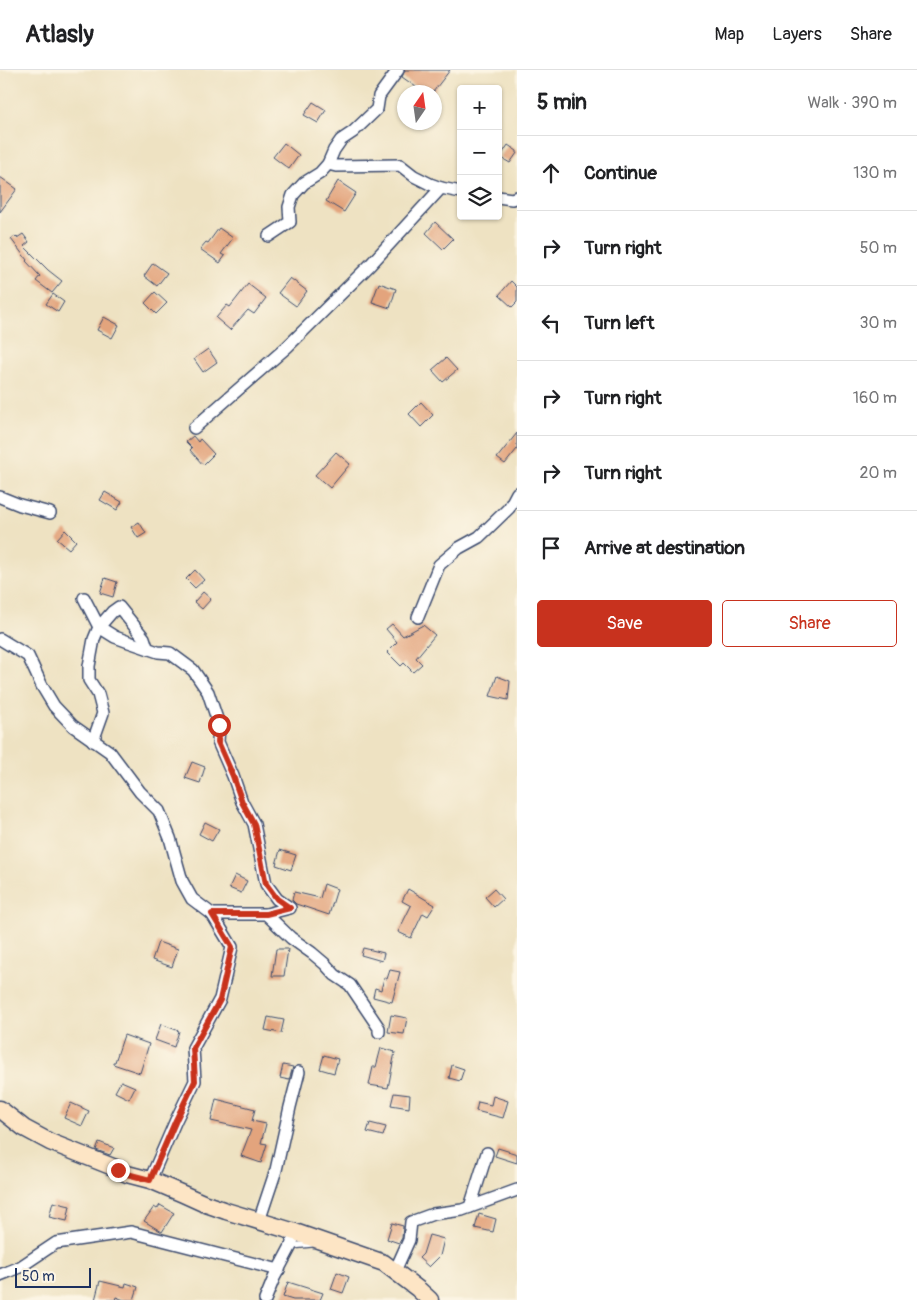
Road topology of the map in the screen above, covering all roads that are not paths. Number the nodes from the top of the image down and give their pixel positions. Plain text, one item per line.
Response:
1 (398, 70) edge
2 (328, 164) junction
3 (441, 188) junction
4 (457, 191) edge
5 (517, 197) edge
6 (502, 198) edge
7 (269, 236) dead end
8 (194, 428) dead end
9 (517, 493) edge
10 (0, 497) edge
11 (50, 513) dead end
12 (84, 598) dead end
13 (418, 617) dead end
14 (99, 627) junction
15 (0, 639) edge
16 (147, 648) junction
17 (94, 741) junction
18 (212, 914) junction
19 (266, 914) junction
20 (379, 1032) dead end
21 (299, 1072) dead end
22 (0, 1109) edge
23 (487, 1153) dead end
24 (150, 1180) junction
25 (517, 1190) edge
26 (470, 1207) junction
27 (259, 1221) junction
28 (293, 1239) junction
29 (279, 1270) junction
30 (395, 1271) junction
31 (0, 1275) edge
32 (265, 1300) edge
33 (430, 1300) edge

1 - 2 street
2 - 3 street
2 - 7 street
3 - 4 street
3 - 8 street
5 - 6 street
9 - 13 street
10 - 11 street
12 - 14 street
14 - 16 street
14 - 16 street
14 - 17 street
15 - 17 street
16 - 19 street
17 - 18 street
18 - 19 street
18 - 24 street
19 - 20 street
21 - 27 street
22 - 24 street
23 - 26 street
24 - 27 street
25 - 26 street
26 - 30 street
27 - 28 street
28 - 29 street
28 - 30 street
29 - 31 street
29 - 32 street
30 - 33 street

